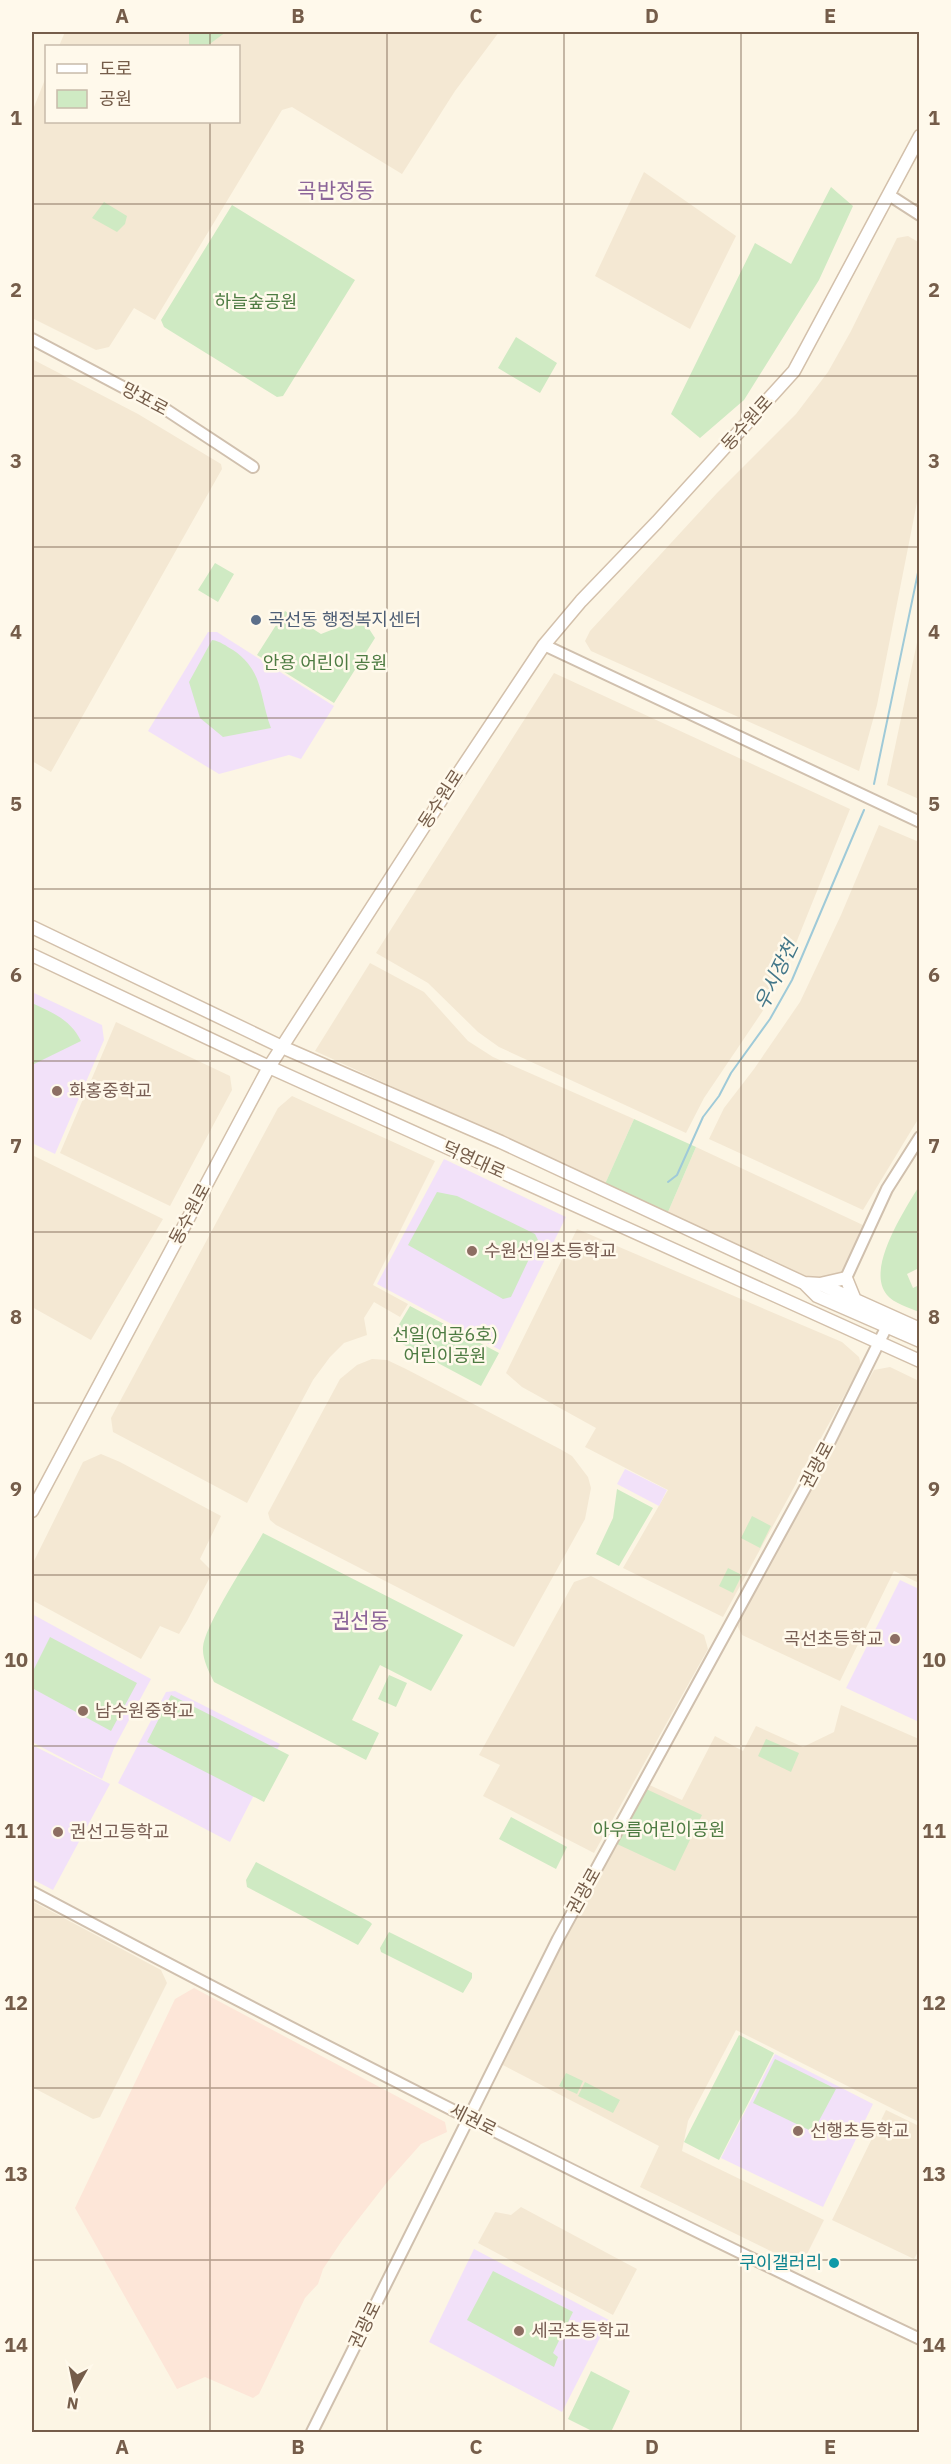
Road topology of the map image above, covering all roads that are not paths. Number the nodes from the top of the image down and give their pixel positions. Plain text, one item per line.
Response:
1 (920, 136) edge
2 (889, 195) junction
3 (920, 215) edge
4 (32, 339) edge
5 (253, 467) dead end
6 (544, 645) junction
7 (920, 822) edge
8 (32, 927) edge
9 (32, 955) edge
10 (282, 1047) junction
11 (269, 1067) junction
12 (920, 1137) edge
13 (846, 1278) junction
14 (804, 1283) junction
15 (820, 1284) junction
16 (855, 1300) junction
17 (887, 1326) junction
18 (920, 1329) edge
19 (920, 1341) edge
20 (879, 1343) junction
21 (920, 1361) edge
22 (32, 1511) edge
23 (32, 1892) edge
24 (469, 2118) junction
25 (920, 2339) edge
26 (312, 2433) edge

1 - 2 main road, 동수원로
2 - 3 street
2 - 6 main road, 동수원로
4 - 5 street, 망포로
6 - 7 street
6 - 10 main road, 동수원로
8 - 10 main road, 덕영대로
9 - 11 main road, 덕영대로
10 - 11 main road, 동수원로
10 - 14 main road, 덕영대로
11 - 20 main road, 덕영대로
11 - 22 main road, 동수원로
12 - 13 street
13 - 15 main road
13 - 16 main road
14 - 15 main road, 덕영대로
14 - 17 main road, 덕영대로
15 - 16 main road, 덕영대로
16 - 18 main road, 덕영대로
17 - 19 main road, 덕영대로
17 - 20 street, 권광로
20 - 21 main road, 덕영대로
20 - 24 street, 권광로
23 - 24 street, 세권로
24 - 25 street, 세권로
24 - 26 street, 권광로

